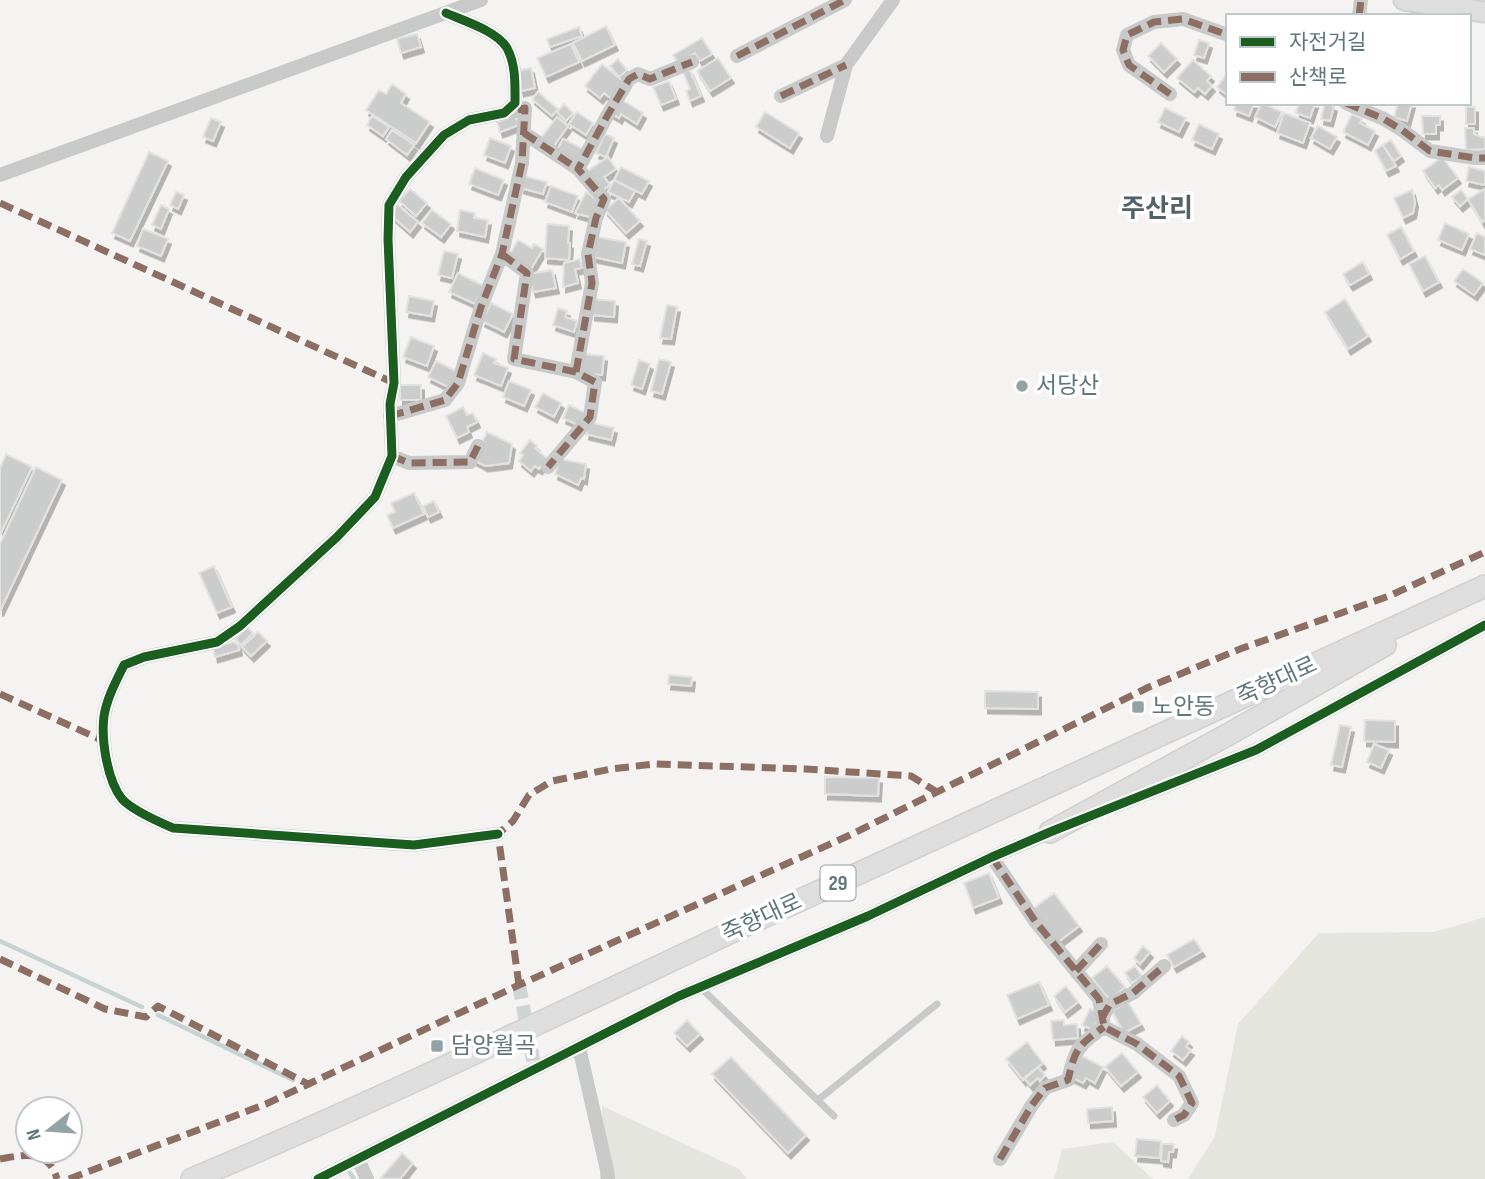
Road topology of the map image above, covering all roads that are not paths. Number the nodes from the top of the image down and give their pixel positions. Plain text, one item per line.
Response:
1 (481, 0) edge
2 (845, 0) edge
3 (893, 0) edge
4 (1404, 0) edge
5 (1485, 12) edge
6 (446, 13) junction
7 (1226, 34) edge
8 (737, 56) dead end
9 (692, 62) dead end
10 (846, 65) junction
11 (1170, 94) dead end
12 (781, 96) dead end
13 (1351, 105) edge
14 (504, 113) junction
15 (524, 133) junction
16 (827, 135) dead end
17 (1485, 158) edge
18 (578, 169) junction
19 (0, 174) edge
20 (502, 254) junction
21 (576, 372) junction
22 (390, 416) junction
23 (478, 446) dead end
24 (392, 456) junction
25 (548, 467) dead end
26 (1485, 587) edge
27 (1485, 625) edge
28 (1050, 832) junction
29 (498, 834) dead end
30 (992, 857) junction
31 (1101, 944) dead end
32 (1164, 967) dead end
33 (1076, 971) junction
34 (700, 987) junction
35 (937, 1004) dead end
36 (1103, 1022) junction
37 (579, 1047) junction
38 (818, 1100) junction
39 (834, 1116) dead end
40 (1174, 1120) dead end
41 (358, 1159) junction
42 (1000, 1159) dead end
43 (192, 1179) edge
44 (318, 1179) edge
45 (367, 1179) edge
46 (608, 1179) edge

1 - 6 street
2 - 8 street
3 - 10 street
4 - 5 street
6 - 14 street
6 - 19 street
7 - 11 street
9 - 18 street
10 - 12 street
10 - 16 street
13 - 17 street
14 - 15 street
14 - 22 street
15 - 18 street
15 - 20 street
18 - 21 street
20 - 21 street
20 - 22 street
21 - 25 street
22 - 24 street
23 - 24 street
24 - 29 street
26 - 28 main road
26 - 43 main road, 죽향대로 / 29
27 - 28 street
28 - 30 street
30 - 33 street
30 - 34 street
31 - 33 street
32 - 36 street
33 - 36 street
34 - 37 street
34 - 38 lane
35 - 38 lane
36 - 40 street
36 - 42 street
37 - 41 street
37 - 46 street
38 - 39 lane
41 - 44 street
41 - 45 street

